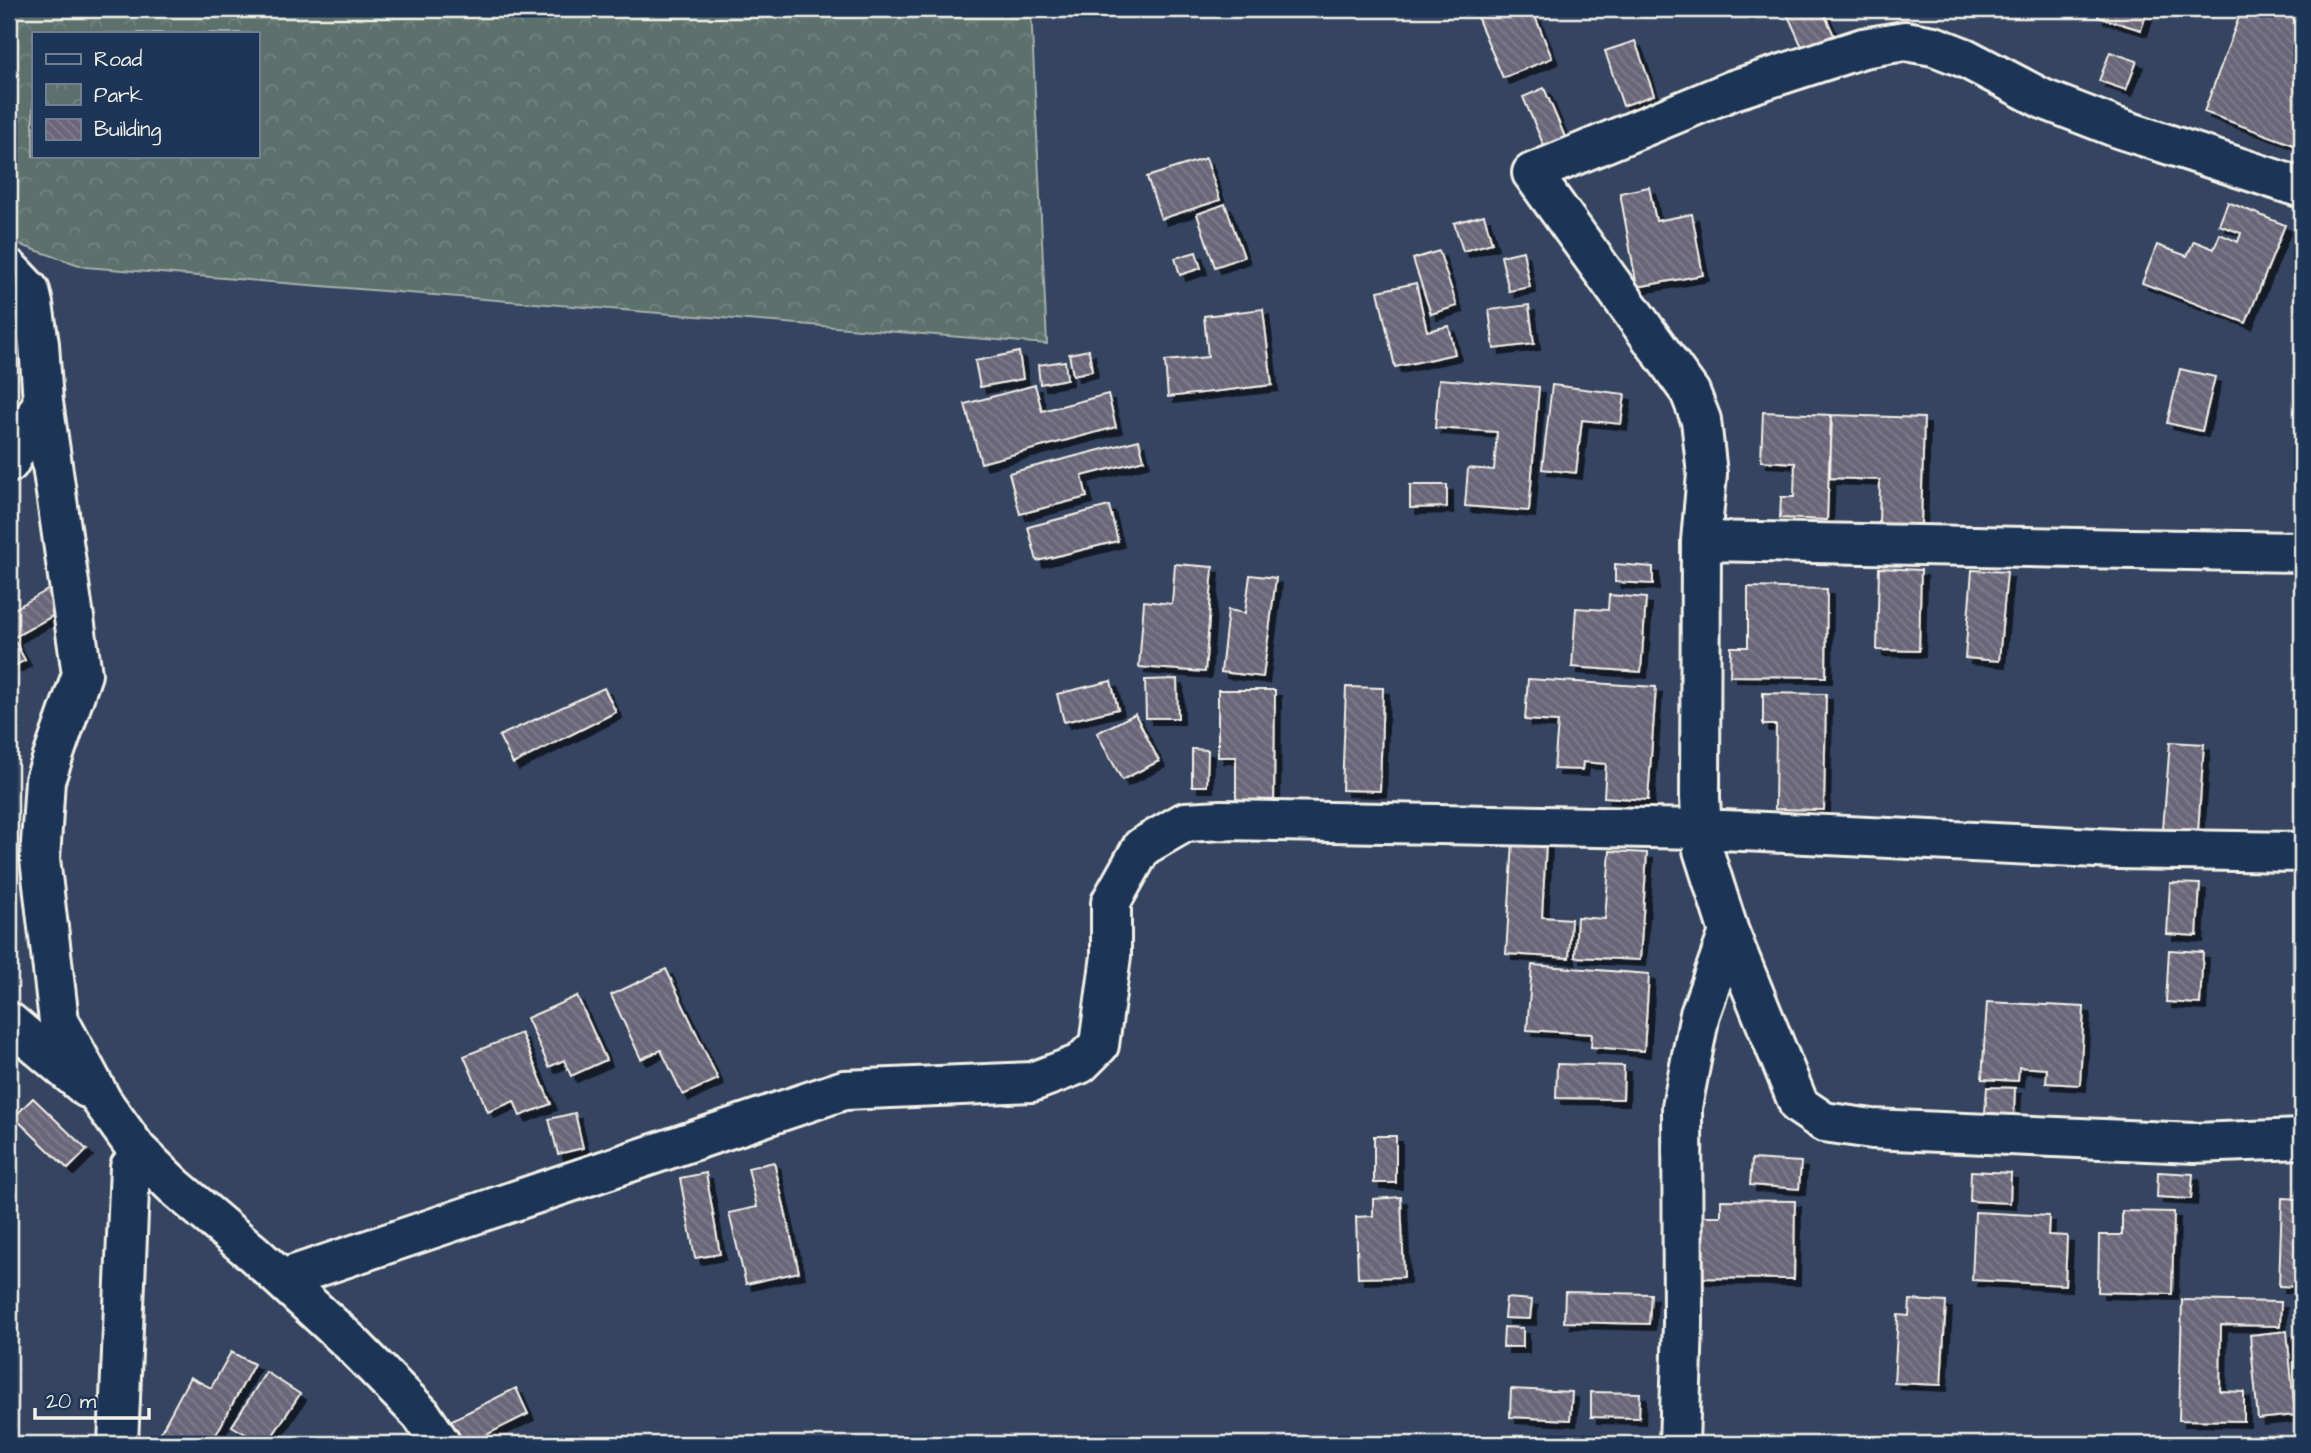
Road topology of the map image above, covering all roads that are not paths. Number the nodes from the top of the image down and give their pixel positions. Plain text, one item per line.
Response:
1 (2302, 188) edge
2 (9, 269) edge
3 (43, 402) junction
4 (9, 463) edge
5 (1701, 541) junction
6 (2302, 552) edge
7 (1702, 829) junction
8 (2302, 852) edge
9 (1728, 932) junction
10 (9, 1022) edge
11 (102, 1101) junction
12 (2302, 1139) edge
13 (130, 1167) dead end
14 (282, 1279) junction
15 (118, 1444) edge
16 (441, 1444) edge
17 (1679, 1444) edge

1 - 5 street
2 - 3 street
3 - 4 street
3 - 11 street
5 - 6 street
5 - 7 street
7 - 8 street
7 - 9 street
7 - 14 street
9 - 12 street
9 - 17 street
10 - 11 street
11 - 14 street
13 - 15 street
14 - 16 street

